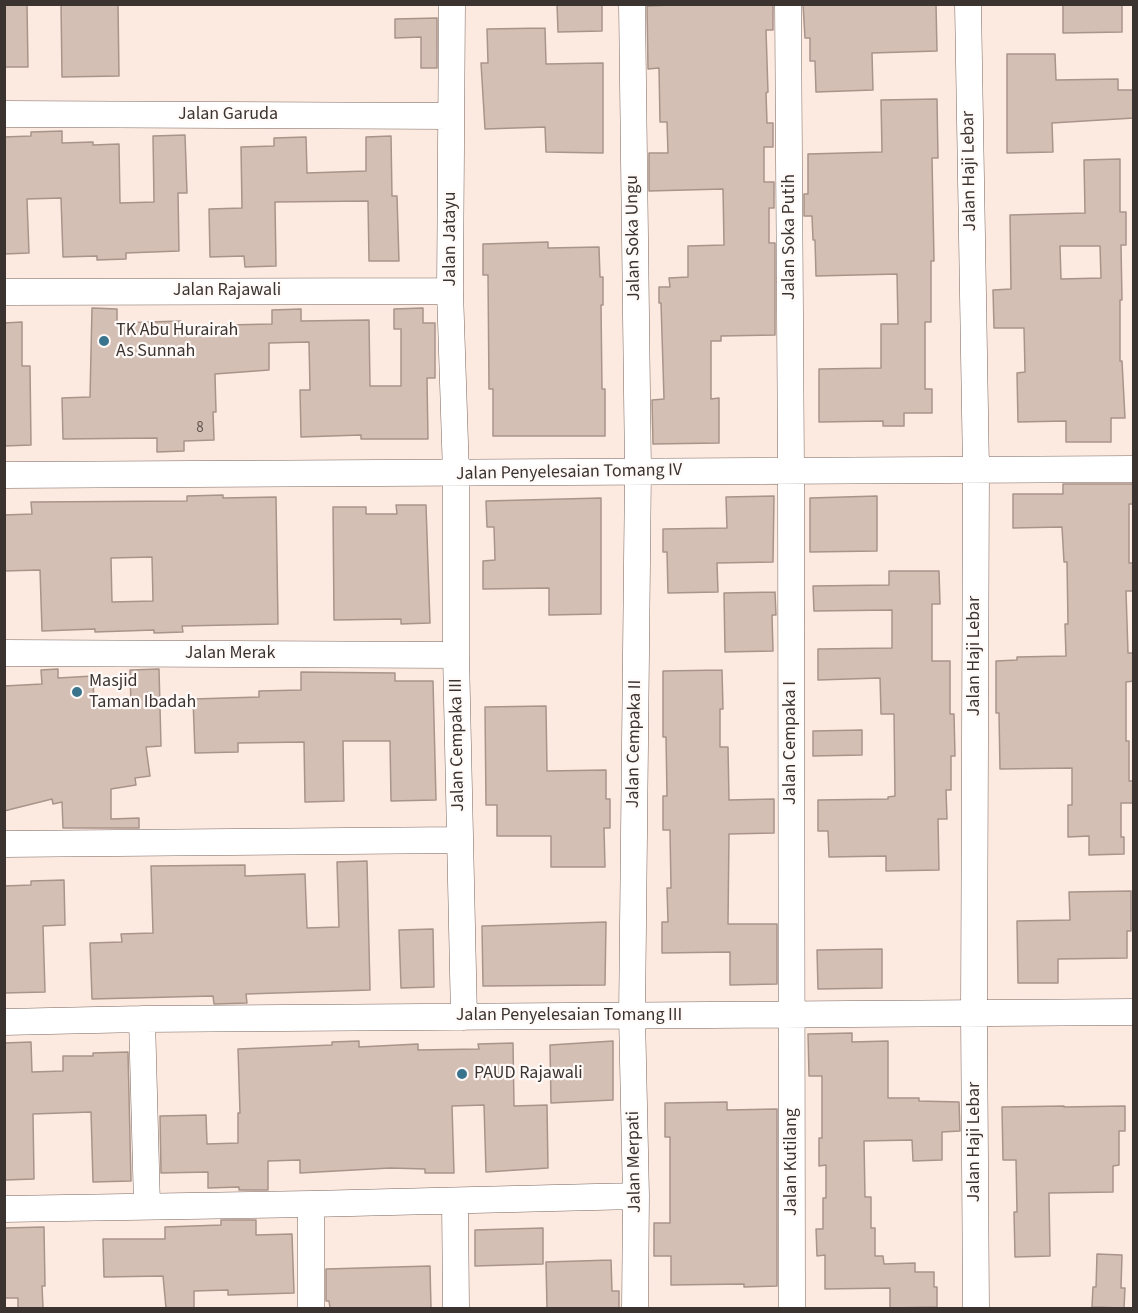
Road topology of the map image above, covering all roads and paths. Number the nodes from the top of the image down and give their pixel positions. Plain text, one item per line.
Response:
1 (452, 4) edge
2 (632, 4) edge
3 (788, 4) edge
4 (968, 4) edge
5 (4, 114) edge
6 (452, 116) junction
7 (450, 291) junction
8 (4, 292) edge
9 (1134, 469) edge
10 (791, 470) junction
11 (975, 470) junction
12 (638, 471) junction
13 (456, 474) junction
14 (4, 475) edge
15 (4, 653) edge
16 (456, 656) junction
17 (460, 840) junction
18 (4, 844) edge
19 (1134, 1012) edge
20 (974, 1014) junction
21 (791, 1015) junction
22 (632, 1016) junction
23 (464, 1017) junction
24 (141, 1019) junction
25 (4, 1022) edge
26 (636, 1196) junction
27 (455, 1201) junction
28 (311, 1204) junction
29 (147, 1205) junction
30 (4, 1209) edge
31 (311, 1308) edge
32 (456, 1308) edge
33 (635, 1308) edge
34 (792, 1308) edge
35 (976, 1308) edge

1 - 6 street, Jalan Jatayu
2 - 12 street, Jalan Soka Ungu
3 - 10 street, Jalan Soka Putih
4 - 11 street, Jalan Haji Lebar
5 - 6 street, Jalan Garuda
6 - 7 street, Jalan Jatayu
7 - 8 street, Jalan Rajawali
7 - 13 street, Jalan Jatayu
9 - 11 street, Jalan Penyelesaian Tomang IV
10 - 11 street, Jalan Penyelesaian Tomang IV
10 - 12 street, Jalan Penyelesaian Tomang IV
10 - 21 street, Jalan Cempaka I
11 - 20 street, Jalan Haji Lebar
12 - 13 street, Jalan Penyelesaian Tomang IV
12 - 22 street, Jalan Cempaka II
13 - 14 street, Jalan Penyelesaian Tomang IV
13 - 16 street, Jalan Cempaka III
15 - 16 street, Jalan Merak
16 - 17 street, Jalan Cempaka III
17 - 18 street
17 - 23 street, Jalan Cempaka III
19 - 20 street, Jalan Penyelesaian Tomang III
20 - 21 street, Jalan Penyelesaian Tomang III
20 - 35 street, Jalan Haji Lebar
21 - 22 street, Jalan Penyelesaian Tomang III
21 - 34 street, Jalan Kutilang
22 - 23 street, Jalan Penyelesaian Tomang III
22 - 26 street, Jalan Merpati
23 - 24 street, Jalan Penyelesaian Tomang III
24 - 25 street, Jalan Penyelesaian Tomang III
24 - 29 street
26 - 27 street
26 - 33 street, Jalan Merpati
27 - 28 street
27 - 32 street
28 - 29 street
28 - 31 street
29 - 30 street

